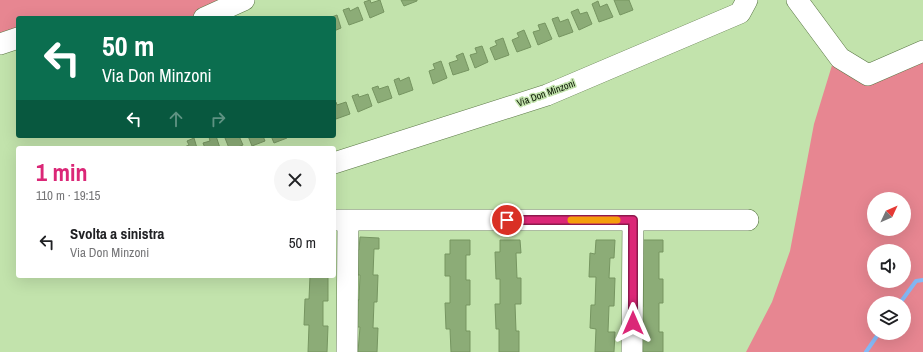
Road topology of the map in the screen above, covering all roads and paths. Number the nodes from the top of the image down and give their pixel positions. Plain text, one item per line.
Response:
1 (244, 0) edge
2 (747, 0) edge
3 (797, 0) edge
4 (208, 16) edge
5 (16, 39) edge
6 (0, 44) edge
7 (923, 51) edge
8 (336, 162) edge
9 (341, 220) edge
10 (633, 220) junction
11 (748, 220) dead end
12 (347, 352) edge
13 (632, 352) edge

1 - 4 street
2 - 8 street, Via Don Minzoni
3 - 7 street
5 - 6 street
9 - 10 street
9 - 12 street
10 - 11 street
10 - 13 street

